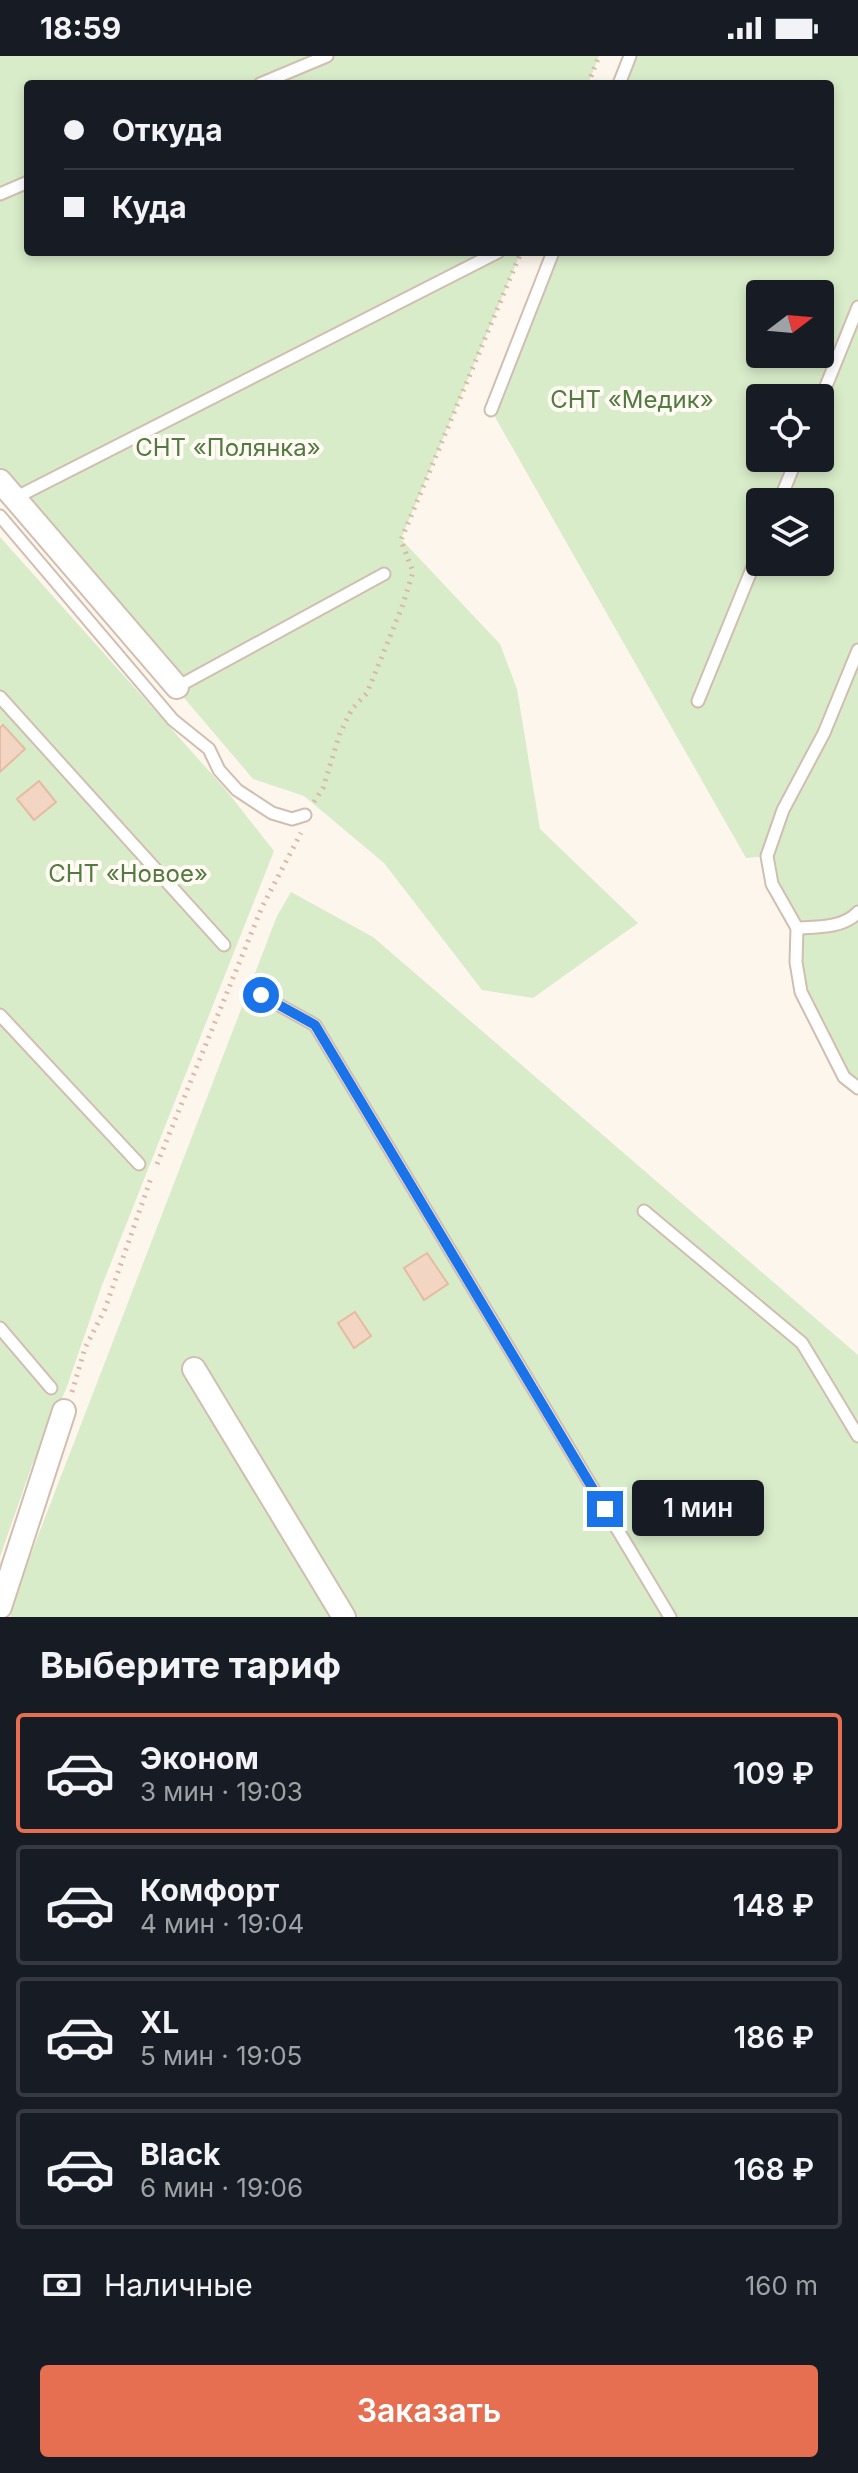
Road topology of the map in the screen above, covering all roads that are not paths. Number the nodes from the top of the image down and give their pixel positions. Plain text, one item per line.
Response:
1 (327, 56) edge
2 (630, 56) edge
3 (270, 80) edge
4 (621, 80) edge
5 (24, 184) edge
6 (0, 194) edge
7 (490, 256) edge
8 (551, 256) edge
9 (858, 307) edge
10 (827, 384) edge
11 (491, 410) dead end
12 (7, 490) edge
13 (0, 516) edge
14 (384, 574) dead end
15 (749, 576) edge
16 (858, 650) edge
17 (177, 687) joint
18 (0, 697) edge
19 (698, 701) dead end
20 (305, 815) road end
21 (858, 912) edge
22 (797, 928) junction
23 (224, 945) dead end
24 (261, 995) dead end
25 (0, 1015) edge
26 (858, 1088) edge
27 (139, 1164) dead end
28 (644, 1211) dead end
29 (0, 1328) edge
30 (194, 1369) dead end
31 (51, 1388) dead end
32 (64, 1411) road end
33 (858, 1436) edge
34 (0, 1607) edge
35 (344, 1617) edge
36 (670, 1617) edge

1 - 3 lane
2 - 4 lane
5 - 6 lane
7 - 12 lane
8 - 11 lane
9 - 10 lane
12 - 17 street
13 - 20 lane
14 - 17 lane
15 - 19 lane
16 - 22 lane
18 - 23 lane
21 - 22 lane
22 - 26 lane
24 - 36 lane
25 - 27 lane
28 - 33 lane
29 - 31 lane
30 - 35 street
32 - 34 street

